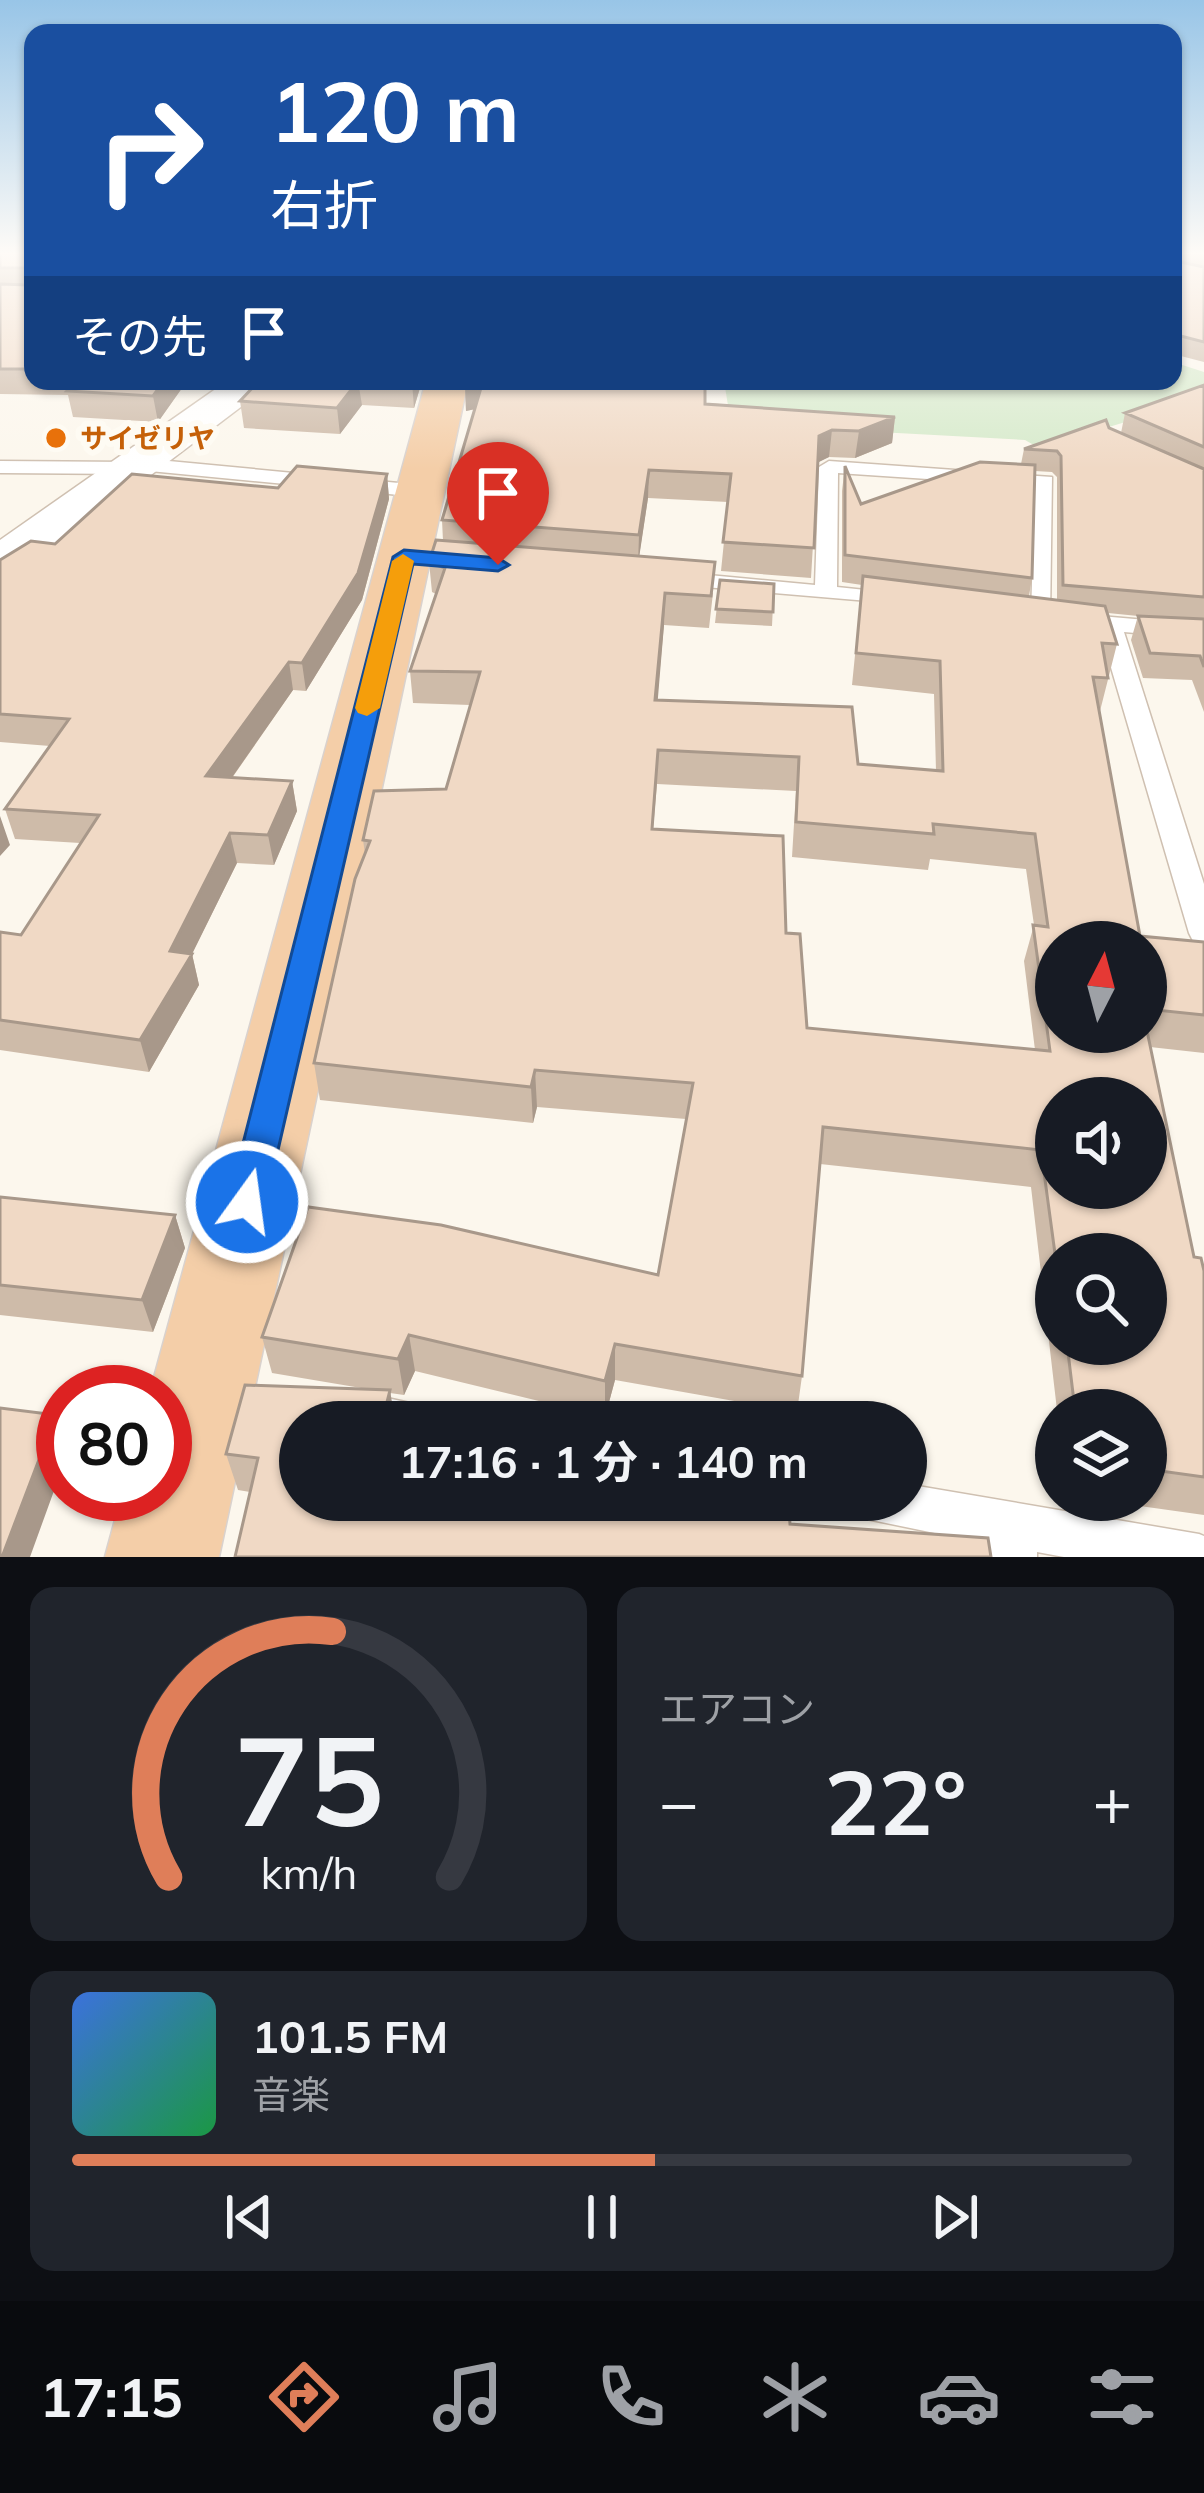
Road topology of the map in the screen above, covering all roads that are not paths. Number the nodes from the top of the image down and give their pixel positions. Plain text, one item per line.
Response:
1 (241, 390) edge
2 (445, 390) edge
3 (134, 466) junction
4 (0, 467) edge
5 (417, 536) junction
6 (0, 564) edge
7 (662, 578) edge
8 (826, 591) junction
9 (912, 601) edge
10 (1111, 627) junction
11 (1204, 632) edge
12 (1204, 933) edge
13 (202, 1410) edge
14 (927, 1517) edge
15 (1011, 1540) edge
16 (162, 1557) edge
17 (1199, 1557) edge

1 - 3 street
2 - 5 highway
3 - 4 lane
3 - 5 lane
3 - 6 street
5 - 13 highway
7 - 8 lane
8 - 9 lane
8 - 10 lane
10 - 11 lane
10 - 12 lane
13 - 16 highway
14 - 15 lane
15 - 17 lane

